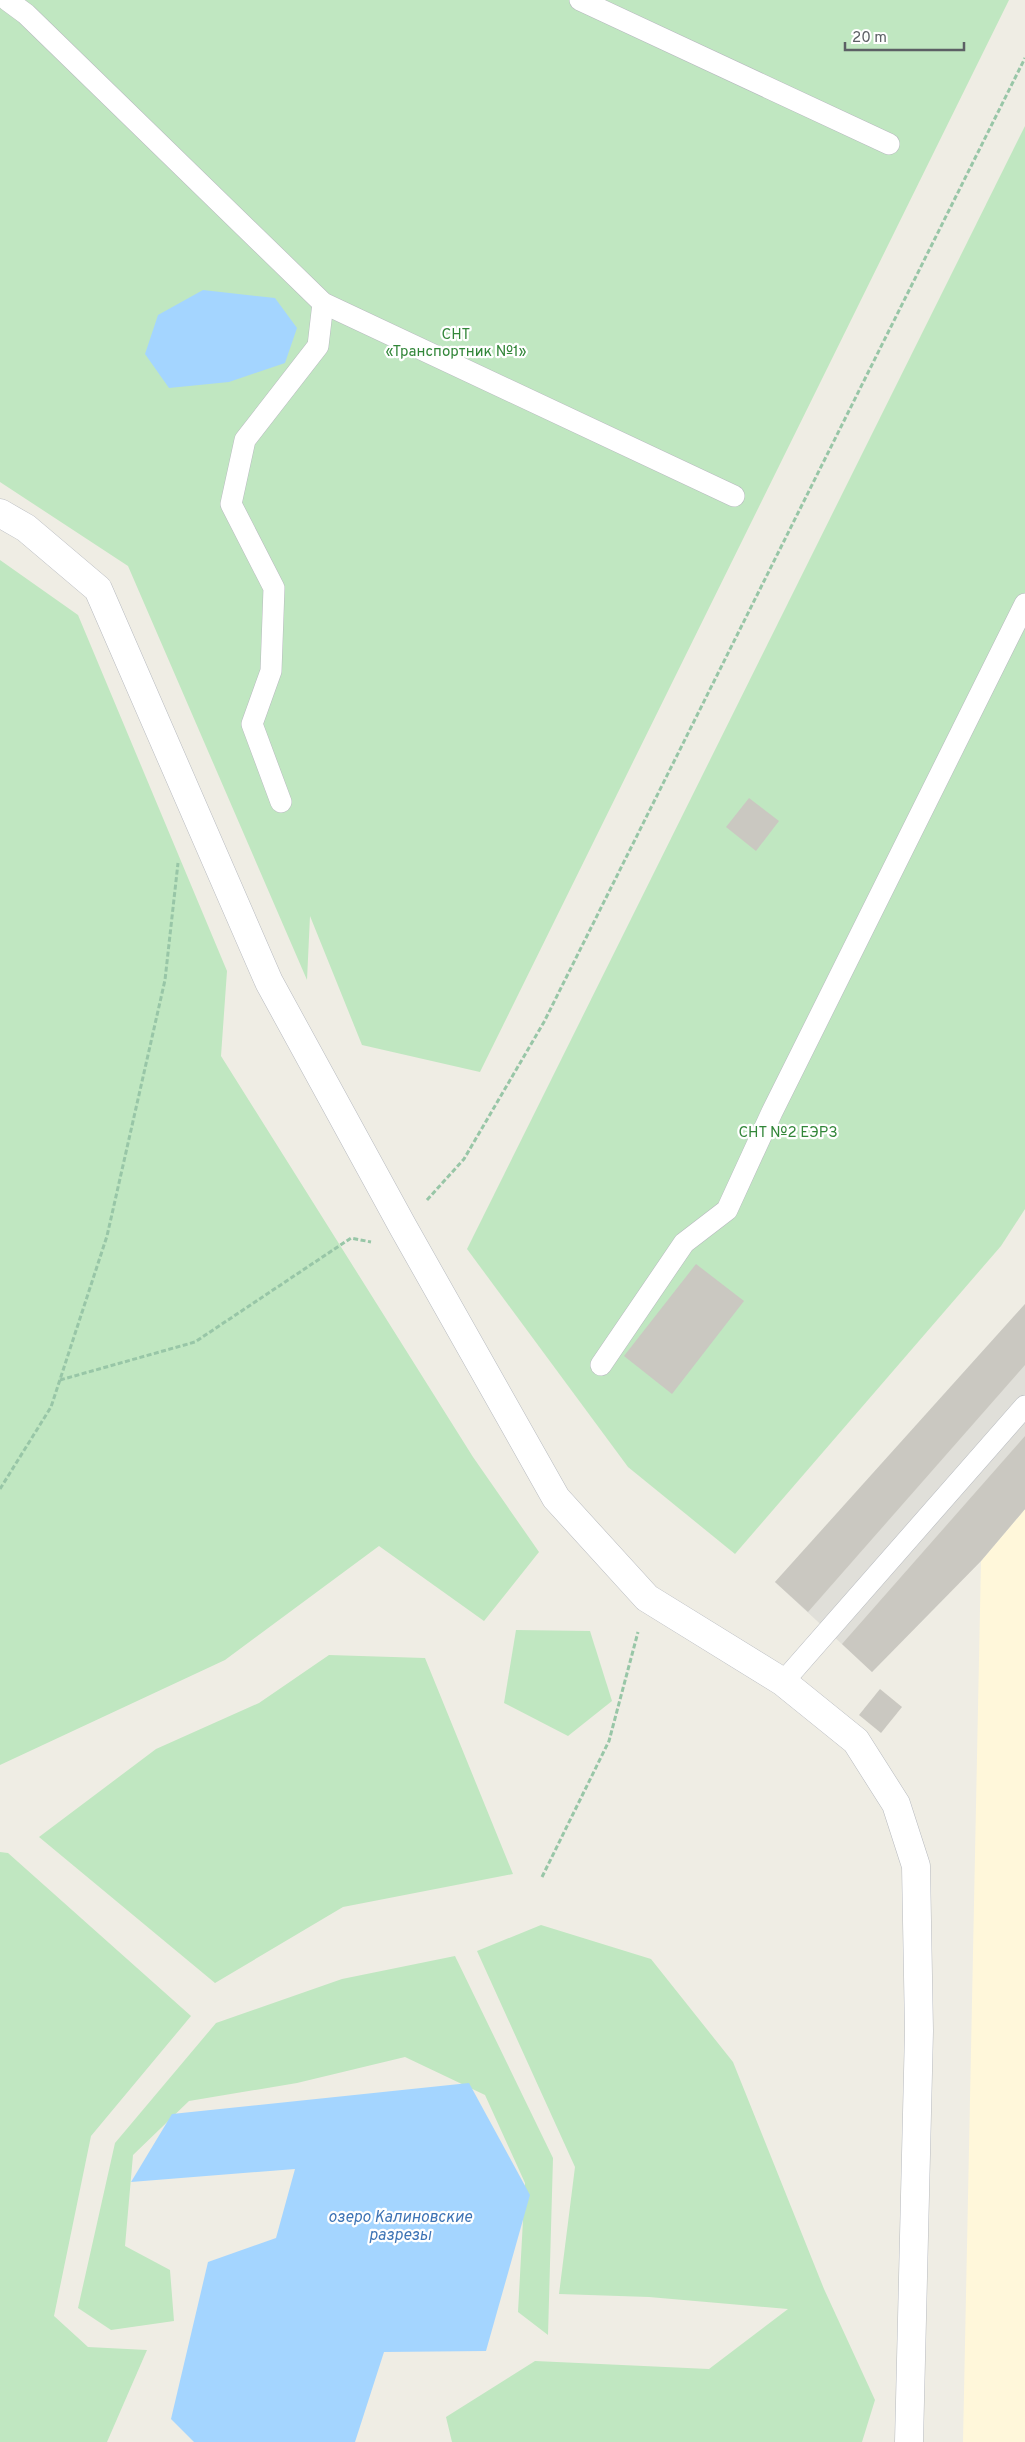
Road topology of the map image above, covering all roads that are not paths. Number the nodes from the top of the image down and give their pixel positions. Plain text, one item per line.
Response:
1 (7, 0) edge
2 (580, 0) edge
3 (889, 144) dead end
4 (323, 303) junction
5 (734, 496) dead end
6 (0, 513) edge
7 (1025, 604) edge
8 (281, 802) dead end
9 (602, 1365) dead end
10 (1025, 1406) edge
11 (783, 1682) junction
12 (909, 2442) edge

1 - 4 lane
2 - 3 lane
4 - 5 lane
4 - 8 lane
6 - 11 street
7 - 9 lane
10 - 11 lane
11 - 12 street

